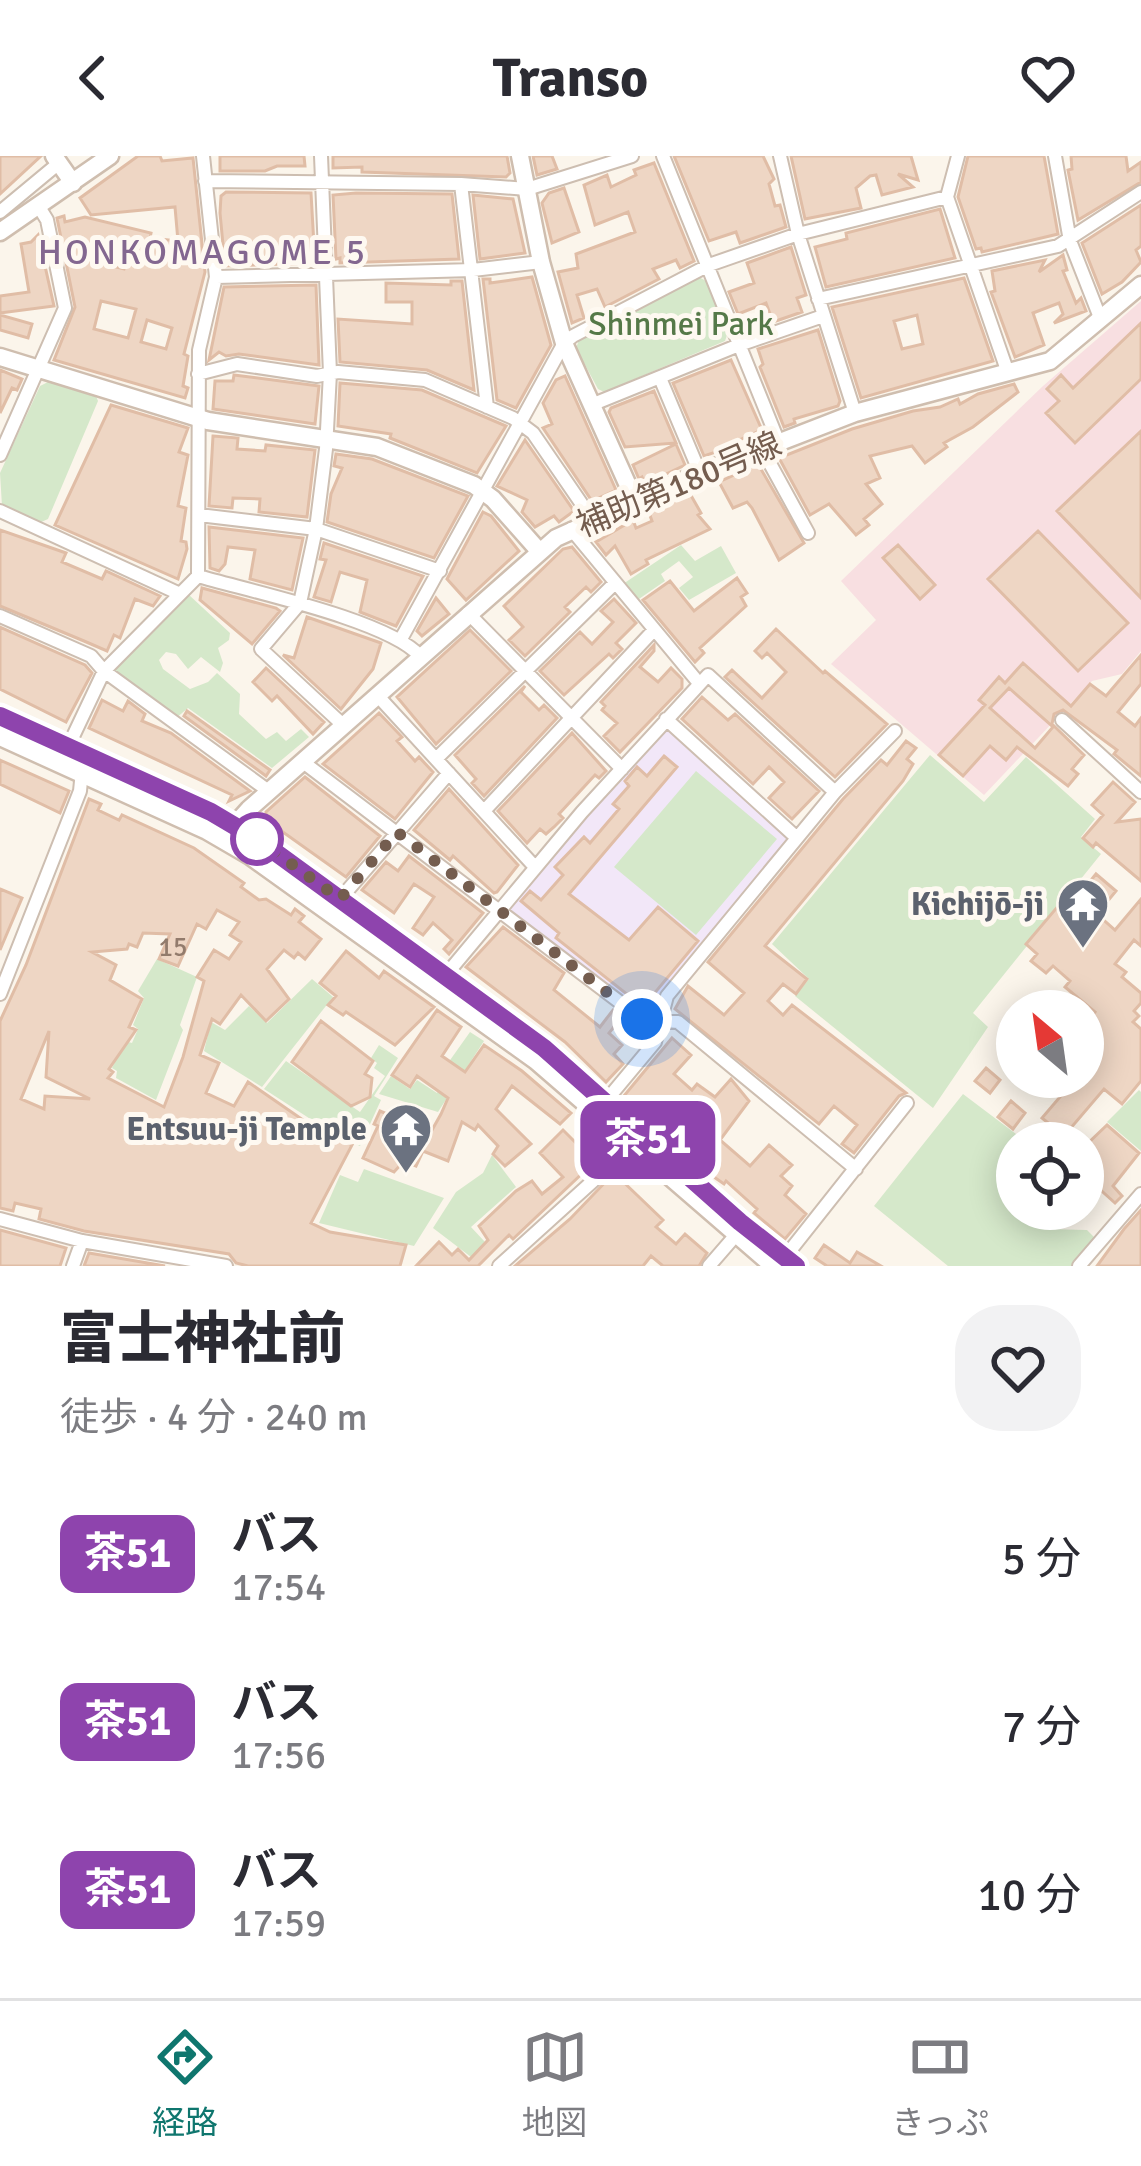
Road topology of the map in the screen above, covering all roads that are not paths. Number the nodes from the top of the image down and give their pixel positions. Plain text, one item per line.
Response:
1 (110, 156) edge
2 (203, 156) edge
3 (322, 156) edge
4 (520, 156) edge
5 (632, 156) edge
6 (663, 156) edge
7 (780, 156) edge
8 (958, 156) edge
9 (1054, 156) edge
10 (57, 159) edge
11 (205, 181) junction
12 (322, 182) junction
13 (73, 183) junction
14 (461, 184) junction
15 (527, 189) junction
16 (1141, 192) edge
17 (947, 197) junction
18 (39, 207) junction
19 (0, 212) edge
20 (0, 232) edge
21 (798, 234) junction
22 (1070, 241) junction
23 (541, 262) junction
24 (969, 263) junction
25 (709, 265) junction
26 (473, 270) junction
27 (326, 274) junction
28 (216, 277) junction
29 (1141, 285) edge
30 (818, 299) junction
31 (823, 316) junction
32 (1101, 320) junction
33 (564, 344) junction
34 (740, 345) junction
35 (0, 357) edge
36 (39, 370) junction
37 (1008, 373) junction
38 (198, 374) junction
39 (330, 374) junction
40 (660, 378) junction
41 (591, 404) junction
42 (487, 407) junction
43 (855, 413) junction
44 (198, 418) junction
45 (522, 425) junction
46 (327, 440) junction
47 (771, 446) junction
48 (0, 455) edge
49 (700, 473) junction
50 (484, 492) junction
51 (635, 501) junction
52 (0, 512) edge
53 (199, 514) junction
54 (592, 519) junction
55 (316, 529) junction
56 (572, 529) junction
57 (808, 532) dead end
58 (539, 551) junction
59 (440, 571) junction
60 (198, 576) junction
61 (615, 584) junction
62 (180, 594) junction
63 (300, 604) junction
64 (468, 613) junction
65 (0, 616) edge
66 (653, 631) junction
67 (401, 639) junction
68 (420, 656) junction
69 (104, 671) junction
70 (526, 672) junction
71 (698, 682) junction
72 (377, 694) junction
73 (0, 716) edge
74 (571, 718) junction
75 (665, 719) junction
76 (1062, 720) dead end
77 (343, 724) junction
78 (895, 730) dead end
79 (0, 737) edge
80 (68, 747) junction
81 (436, 760) junction
82 (303, 762) junction
83 (622, 769) junction
84 (448, 773) junction
85 (83, 775) junction
86 (270, 792) junction
87 (835, 792) junction
88 (1141, 792) edge
89 (484, 811) junction
90 (228, 832) junction
91 (397, 832) junction
92 (797, 838) junction
93 (535, 867) junction
94 (340, 899) junction
95 (499, 908) junction
96 (440, 982) junction
97 (0, 994) edge
98 (659, 1022) junction
99 (605, 1102) junction
100 (908, 1103) dead end
101 (633, 1138) junction
102 (856, 1169) junction
103 (1141, 1193) edge
104 (0, 1219) edge
105 (735, 1236) junction
106 (82, 1240) junction
107 (785, 1263) edge
108 (201, 1264) edge
109 (73, 1266) edge
110 (226, 1266) edge
111 (499, 1266) edge
112 (709, 1266) edge
113 (1079, 1266) edge

1 - 13 street
2 - 11 street
3 - 12 street
4 - 15 street
5 - 15 street
6 - 25 street
7 - 21 street
8 - 17 street
9 - 22 street
10 - 13 street
10 - 19 street
11 - 12 street
11 - 28 street
12 - 14 street
12 - 27 street
13 - 18 street
14 - 15 street
14 - 26 street
15 - 23 street
16 - 22 street
17 - 21 street
17 - 24 street
18 - 20 street
18 - 36 street
21 - 25 street
21 - 30 street
22 - 24 street
22 - 32 street
23 - 26 street
23 - 33 street
24 - 30 street
24 - 37 street
25 - 33 street
25 - 34 street
26 - 27 street
26 - 42 street
27 - 28 street
27 - 39 street
28 - 38 street
29 - 32 street, 補助第180号線
30 - 31 street
31 - 34 street
31 - 43 street
32 - 37 street, 補助第180号線
33 - 41 street
33 - 45 street
34 - 40 street
34 - 47 street
35 - 36 street
36 - 44 street
36 - 48 street
37 - 43 street, 補助第180号線
38 - 39 street
38 - 44 street
39 - 42 street
39 - 46 street
40 - 41 street
40 - 49 street
41 - 51 street
42 - 45 street
43 - 47 street, 補助第180号線
44 - 46 street
44 - 53 street
45 - 50 street
45 - 54 street
46 - 50 street
46 - 55 street
47 - 49 street, 補助第180号線
47 - 57 street
49 - 51 street, 補助第180号線
50 - 58 street
50 - 59 street
51 - 54 street, 補助第180号線
52 - 62 street
53 - 55 street
53 - 60 street
54 - 56 street, 補助第180号線
55 - 59 street
55 - 63 street
56 - 58 street, 補助第180号線
56 - 61 street
58 - 64 street, 補助第180号線
59 - 67 street
60 - 62 street
60 - 63 street
61 - 66 street
61 - 70 street
62 - 69 street
63 - 67 street
63 - 77 street
64 - 68 street, 補助第180号線
64 - 70 street
65 - 69 street
66 - 71 street
66 - 74 street
67 - 68 street
68 - 72 street, 補助第180号線
69 - 80 street
69 - 86 street
70 - 74 street
70 - 81 street
71 - 75 street
71 - 87 street
72 - 77 street, 補助第180号線
72 - 81 street
73 - 80 street
74 - 83 street
74 - 89 street
75 - 83 street
75 - 92 street
76 - 88 street
77 - 82 street, 補助第180号線
78 - 87 street
79 - 85 street
80 - 85 street
80 - 90 street
81 - 84 street
82 - 86 street, 補助第180号線
82 - 91 street
83 - 93 street
84 - 89 street
84 - 91 street
85 - 90 street
85 - 97 street
86 - 90 street, 補助第180号線
87 - 92 street
89 - 93 street
90 - 94 street
90 - 96 street
91 - 94 street
91 - 95 street
92 - 98 street
93 - 95 street
94 - 96 street
95 - 96 street
95 - 98 street
96 - 99 street
96 - 101 street
98 - 99 street
98 - 102 street
99 - 101 street
100 - 102 street
101 - 105 street
101 - 107 street
101 - 111 street
102 - 107 street
103 - 113 street
104 - 106 street
105 - 107 street
105 - 112 street
106 - 108 street
106 - 109 street
108 - 110 street

